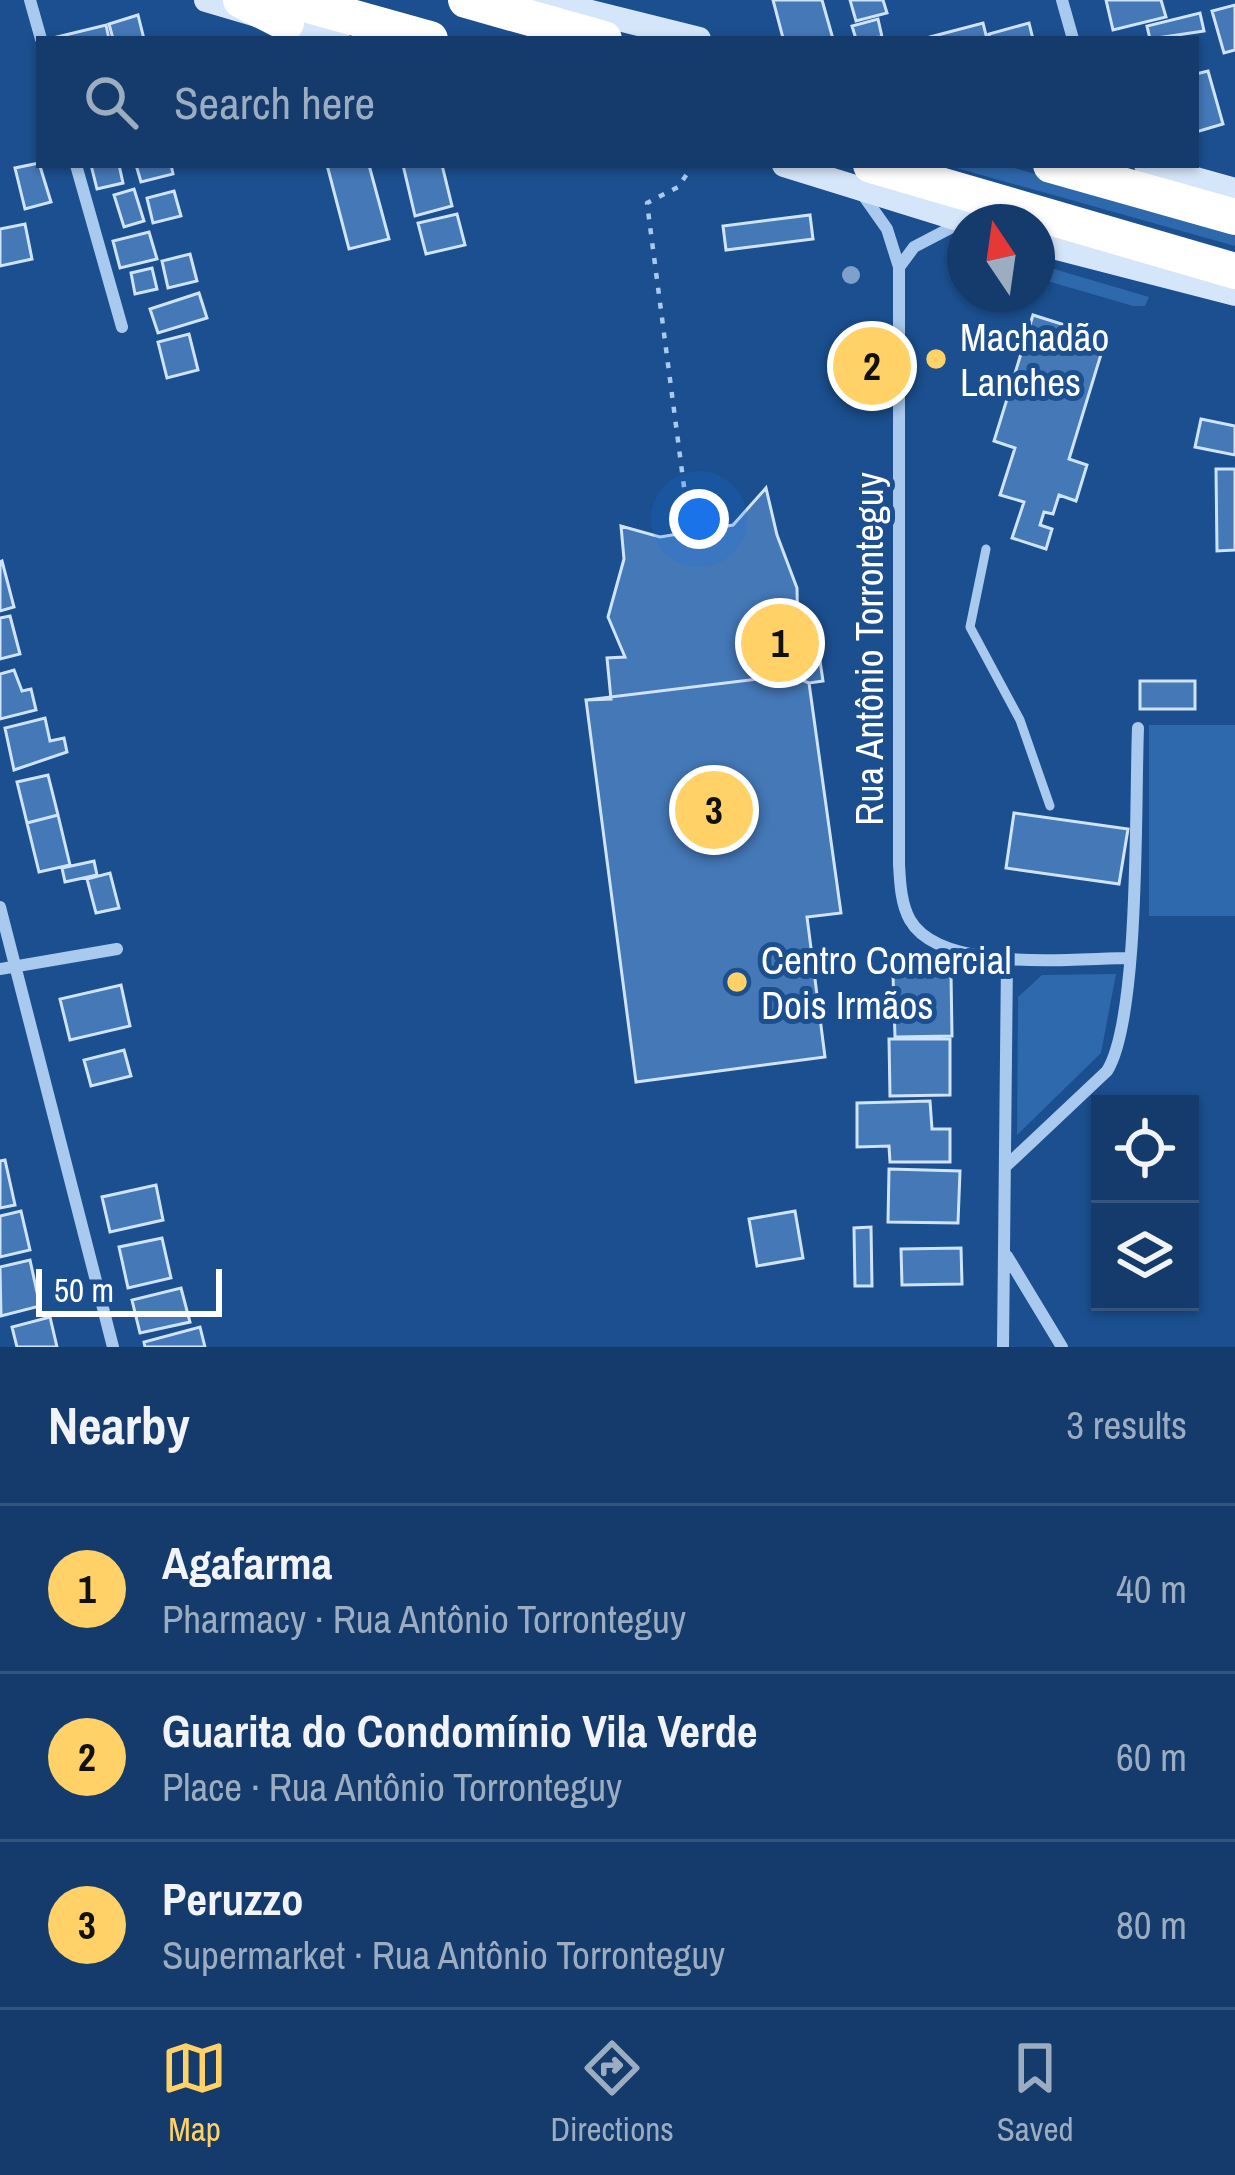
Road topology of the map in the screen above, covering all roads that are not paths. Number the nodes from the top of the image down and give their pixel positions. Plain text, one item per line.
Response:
1 (29, 0) edge
2 (206, 0) edge
3 (242, 0) edge
4 (466, 0) edge
5 (543, 0) edge
6 (1062, 0) edge
7 (288, 12) edge
8 (39, 36) edge
9 (332, 36) edge
10 (414, 36) edge
11 (593, 36) edge
12 (687, 36) edge
13 (1072, 36) edge
14 (77, 168) edge
15 (807, 168) edge
16 (1062, 168) edge
17 (1158, 168) edge
18 (862, 175) edge
19 (1235, 190) edge
20 (947, 213) edge
21 (1235, 217) edge
22 (947, 230) edge
23 (1055, 248) edge
24 (899, 267) junction
25 (1235, 271) edge
26 (1235, 294) edge
27 (122, 327) dead end
28 (986, 548) dead end
29 (1138, 728) dead end
30 (1050, 806) dead end
31 (0, 907) edge
32 (117, 949) dead end
33 (1129, 958) junction
34 (1007, 959) junction
35 (15, 966) junction
36 (0, 969) edge
37 (1005, 1167) junction
38 (1004, 1252) junction
39 (112, 1347) edge
40 (1004, 1347) edge
41 (1062, 1347) edge

1 - 8 street
2 - 7 main road
3 - 7 highway
4 - 11 highway
5 - 12 main road
6 - 13 street
7 - 9 main road
7 - 10 highway
14 - 27 street
15 - 18 main road
16 - 21 highway
17 - 19 main road
18 - 20 main road
18 - 24 street
18 - 25 highway
22 - 24 street
23 - 26 main road
24 - 34 street, Rua Antônio Torronteguy
28 - 30 lane
29 - 33 street
31 - 35 street
32 - 35 street
33 - 34 street, Rua Antônio Torronteguy
33 - 37 street
34 - 37 street
35 - 36 street
35 - 39 street
37 - 38 street
38 - 40 street
38 - 41 street

